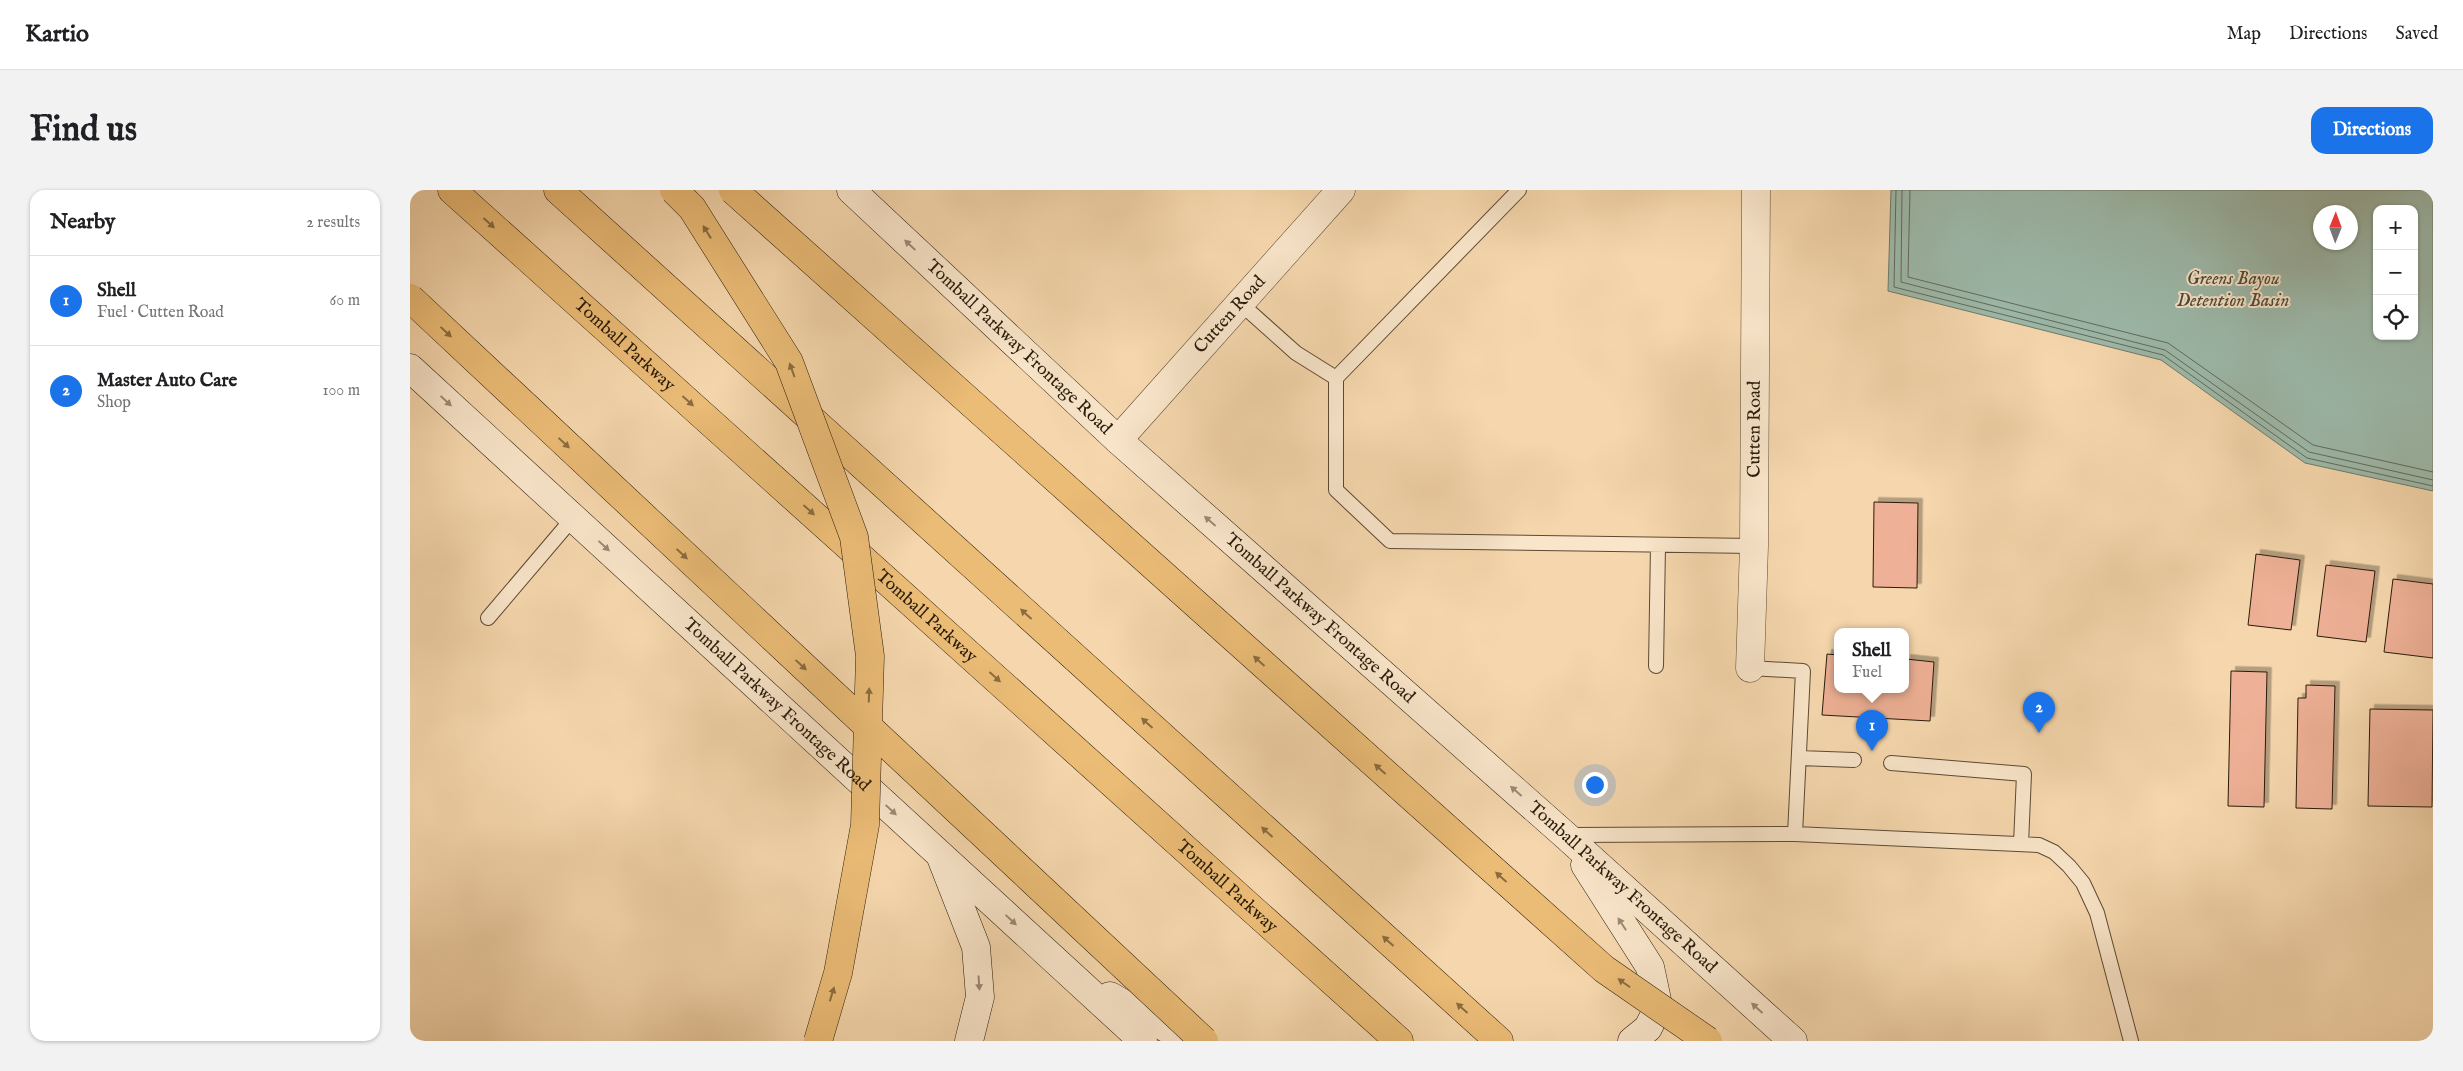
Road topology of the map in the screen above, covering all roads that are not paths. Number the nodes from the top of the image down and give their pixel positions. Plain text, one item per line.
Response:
1 (452, 190) edge
2 (558, 190) edge
3 (674, 190) edge
4 (733, 190) edge
5 (852, 190) edge
6 (1341, 190) edge
7 (1519, 190) edge
8 (1756, 190) edge
9 (410, 298) edge
10 (1240, 303) junction
11 (410, 368) edge
12 (1336, 378) junction
13 (1118, 440) junction
14 (573, 518) junction
15 (1658, 546) junction
16 (1754, 546) junction
17 (488, 618) dead end
18 (1656, 666) dead end
19 (1750, 668) joint
20 (1799, 758) junction
21 (1854, 760) dead end
22 (1891, 763) dead end
23 (1795, 834) junction
24 (1565, 835) junction
25 (2021, 844) junction
26 (939, 854) junction
27 (1068, 972) junction
28 (818, 1041) edge
29 (969, 1041) edge
30 (1143, 1041) edge
31 (1195, 1041) edge
32 (1204, 1041) edge
33 (1399, 1041) edge
34 (1499, 1041) edge
35 (1632, 1041) edge
36 (1708, 1041) edge
37 (1793, 1041) edge
38 (2131, 1041) edge

1 -> 33 highway, Tomball Parkway
34 -> 2 highway
28 -> 3 highway, bridge
36 -> 4 highway, bridge
13 -> 5 main road, Tomball Parkway Frontage Road
6 - 10 main road, Cutten Road
7 - 12 lane
8 - 16 main road, Cutten Road
9 -> 32 highway, bridge
10 - 12 lane
10 - 13 main road, Cutten Road
11 -> 14 main road, Tomball Parkway Frontage Road
12 - 15 lane
24 -> 13 main road, Tomball Parkway Frontage Road
14 - 17 lane
14 -> 26 main road, Tomball Parkway Frontage Road
15 - 16 lane
15 - 18 lane
16 - 19 main road, Cutten Road
19 - 20 lane
20 - 21 lane
20 - 23 lane
22 - 25 lane
23 - 24 lane
23 - 25 lane
35 -> 24 main road
37 -> 24 main road, Tomball Parkway Frontage Road
25 - 38 lane
26 -> 27 main road, Tomball Parkway Frontage Road
26 -> 29 main road
27 - 30 main road, Tomball Parkway Frontage Road
27 - 31 main road

